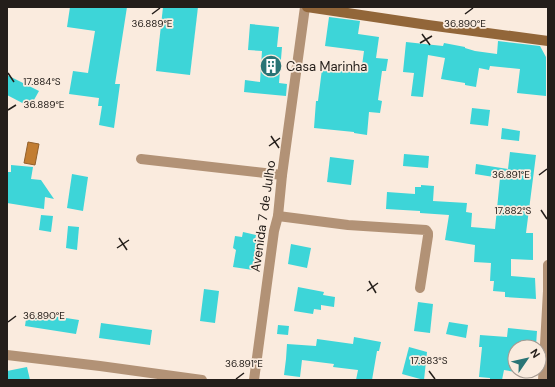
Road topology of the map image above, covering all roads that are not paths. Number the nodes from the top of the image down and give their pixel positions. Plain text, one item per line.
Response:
1 (306, 7) edge
2 (548, 41) edge
3 (141, 159) dead end
4 (282, 176) junction
5 (278, 216) junction
6 (548, 265) edge
7 (420, 288) dead end
8 (547, 339) edge
9 (7, 355) edge
10 (202, 380) edge
11 (254, 380) edge

1 - 2 street
1 - 4 street, Avenida 7 de Julho
3 - 4 street
4 - 5 street, Avenida 7 de Julho
5 - 7 street
5 - 11 street, Avenida 7 de Julho
6 - 8 street
9 - 10 street

